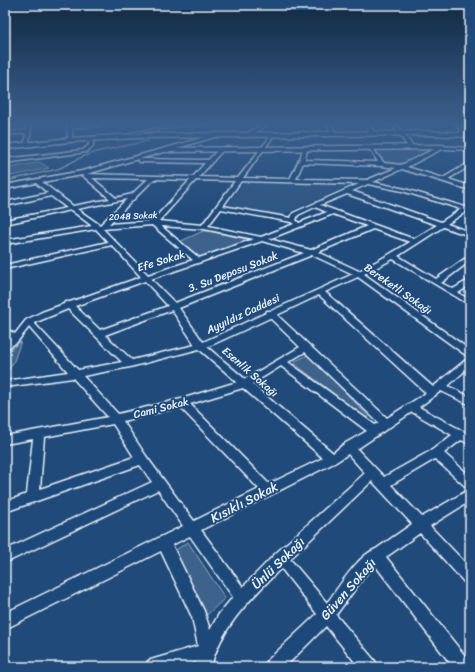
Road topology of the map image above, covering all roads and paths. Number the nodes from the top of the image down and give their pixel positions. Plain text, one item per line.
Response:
1 (61, 154) edge
2 (148, 154) edge
3 (216, 154) edge
4 (259, 154) edge
5 (304, 154) edge
6 (375, 154) edge
7 (427, 154) edge
8 (131, 159) junction
9 (5, 160) edge
10 (302, 161) junction
11 (209, 162) junction
12 (382, 164) junction
13 (470, 164) edge
14 (402, 167) junction
15 (84, 174) junction
16 (153, 177) junction
17 (194, 178) junction
18 (240, 179) junction
19 (442, 180) junction
20 (37, 181) junction
21 (292, 181) junction
22 (366, 182) junction
23 (5, 187) edge
24 (470, 188) edge
25 (346, 191) junction
26 (52, 194) junction
27 (133, 196) junction
28 (114, 199) junction
29 (5, 204) edge
30 (314, 205) junction
31 (220, 207) junction
32 (71, 208) junction
33 (469, 208) edge
34 (333, 212) junction
35 (5, 222) edge
36 (154, 223) junction
37 (295, 223) junction
38 (442, 224) junction
39 (373, 226) junction
40 (100, 227) junction
41 (204, 227) junction
42 (470, 234) edge
43 (262, 239) junction
44 (5, 242) edge
45 (416, 242) junction
46 (113, 243) junction
47 (313, 253) junction
48 (393, 256) junction
49 (470, 257) edge
50 (198, 261) junction
51 (5, 267) edge
52 (360, 274) junction
53 (144, 278) junction
54 (470, 282) edge
55 (436, 283) junction
56 (319, 291) junction
57 (453, 293) junction
58 (470, 303) edge
59 (68, 304) junction
60 (174, 307) junction
61 (270, 313) junction
62 (29, 322) junction
63 (5, 331) edge
64 (99, 334) junction
65 (15, 338) junction
66 (202, 346) junction
67 (5, 347) edge
68 (306, 347) junction
69 (470, 354) edge
70 (470, 361) edge
71 (282, 362) junction
72 (130, 364) junction
73 (76, 374) junction
74 (246, 383) junction
75 (5, 384) edge
76 (437, 390) junction
77 (470, 401) edge
78 (182, 404) junction
79 (411, 407) junction
80 (116, 419) junction
81 (386, 423) junction
82 (374, 430) junction
83 (39, 434) junction
84 (465, 438) edge
85 (5, 440) edge
86 (348, 447) junction
87 (436, 453) junction
88 (332, 458) junction
89 (142, 459) junction
90 (373, 473) junction
91 (470, 483) edge
92 (159, 484) junction
93 (383, 484) junction
94 (267, 490) junction
95 (470, 494) edge
96 (34, 497) junction
97 (5, 507) edge
98 (421, 525) junction
99 (193, 528) junction
100 (164, 543) junction
101 (376, 556) junction
102 (5, 557) edge
103 (281, 558) junction
104 (469, 574) edge
105 (242, 598) junction
106 (328, 614) junction
107 (5, 622) edge
108 (208, 651) junction
109 (277, 665) edge
110 (154, 667) edge
111 (203, 667) edge
112 (369, 667) edge
113 (463, 667) edge

1 - 9 street
2 - 8 street
3 - 11 street
4 - 18 street
5 - 10 street
6 - 12 street
7 - 14 street, Efe Sokak
8 - 11 street
8 - 15 street
10 - 12 street
10 - 21 street
11 - 17 street
12 - 14 street
13 - 19 street
14 - 19 street
14 - 22 street, Efe Sokak
15 - 16 street
15 - 20 street
15 - 28 street
16 - 17 street
16 - 27 street
17 - 18 street
17 - 36 street
18 - 21 street
18 - 31 street
19 - 24 street
20 - 23 street
20 - 26 street, Esenlik Sokağı
21 - 22 street
22 - 25 street, Efe Sokak
22 - 33 street
25 - 30 street, Efe Sokak
25 - 38 street
26 - 29 street
26 - 32 street, Esenlik Sokağı
27 - 28 street
27 - 40 street
28 - 32 street
30 - 34 street
30 - 37 street, Efe Sokak
31 - 37 street
31 - 41 street
32 - 35 street
32 - 40 street, Esenlik Sokağı
33 - 38 street, Ayyıldız Caddesi
34 - 37 street, Efe Sokak
34 - 39 street
36 - 40 street, 2048 Sokak
36 - 41 street, 2048 Sokak
36 - 50 street
37 - 43 street, Efe Sokak
38 - 42 street
38 - 45 street, Ayyıldız Caddesi
39 - 45 street
39 - 47 street, 3. Su Deposu Sokak
40 - 44 street, 2048 Sokak
40 - 46 street, Esenlik Sokağı
41 - 43 street, 2048 Sokak
43 - 47 street, Bereketli Sokağı
43 - 50 street, Efe Sokak
45 - 48 street, Ayyıldız Caddesi
46 - 51 street
46 - 53 street, Esenlik Sokağı
47 - 52 street, Bereketli Sokağı
47 - 60 street, 3. Su Deposu Sokak
48 - 52 street, Ayyıldız Caddesi
48 - 55 street
49 - 55 street
50 - 53 street, Efe Sokak
52 - 56 street, Ayyıldız Caddesi
52 - 69 street, Bereketli Sokağı
53 - 59 street, Efe Sokak
53 - 60 street, Esenlik Sokağı
54 - 57 street
55 - 57 street
56 - 61 street, Ayyıldız Caddesi
56 - 76 street
57 - 58 street
59 - 62 street, Efe Sokak
59 - 64 street
60 - 64 street, 3. Su Deposu Sokak
60 - 66 street, Esenlik Sokağı
61 - 66 street, Ayyıldız Caddesi
61 - 68 street
62 - 65 street, Efe Sokak
62 - 73 street
63 - 65 street
64 - 72 street
65 - 67 street, Efe Sokak
66 - 72 street, Ayyıldız Caddesi
66 - 74 street, Esenlik Sokağı
68 - 71 street, Cami Sokak
68 - 81 street
70 - 76 street, Kısıklı Sokak
71 - 74 street, Cami Sokak
71 - 82 street
72 - 73 street, Ayyıldız Caddesi
73 - 75 street, Ayyıldız Caddesi
73 - 80 street
74 - 78 street, Cami Sokak
74 - 88 street, Esenlik Sokağı
76 - 77 street
76 - 79 street, Kısıklı Sokak
78 - 80 street, Cami Sokak
78 - 94 street
79 - 81 street, Kısıklı Sokak
79 - 84 street
80 - 83 street, Cami Sokak
80 - 89 street
81 - 82 street, Kısıklı Sokak
82 - 86 street, Kısıklı Sokak
83 - 85 street, Cami Sokak
83 - 96 street
84 - 87 street
86 - 88 street, Kısıklı Sokak
86 - 90 street
87 - 91 street
87 - 93 street
88 - 94 street, Kısıklı Sokak
89 - 92 street
89 - 96 street
90 - 93 street
90 - 103 street, Ünlü Sokağı
92 - 99 street
92 - 102 street
93 - 98 street
94 - 99 street, Kısıklı Sokak
95 - 98 street, Güven Sokağı
96 - 97 street
98 - 101 street, Güven Sokağı
98 - 104 street
99 - 100 street, Kısıklı Sokak
99 - 105 street
100 - 107 street, Kısıklı Sokak
100 - 108 street
101 - 106 street, Güven Sokağı
101 - 113 street
103 - 105 street, Ünlü Sokağı
103 - 106 street
105 - 108 street, Ünlü Sokağı
106 - 109 street, Güven Sokağı
106 - 112 street
108 - 110 street
108 - 111 street, Ünlü Sokağı

